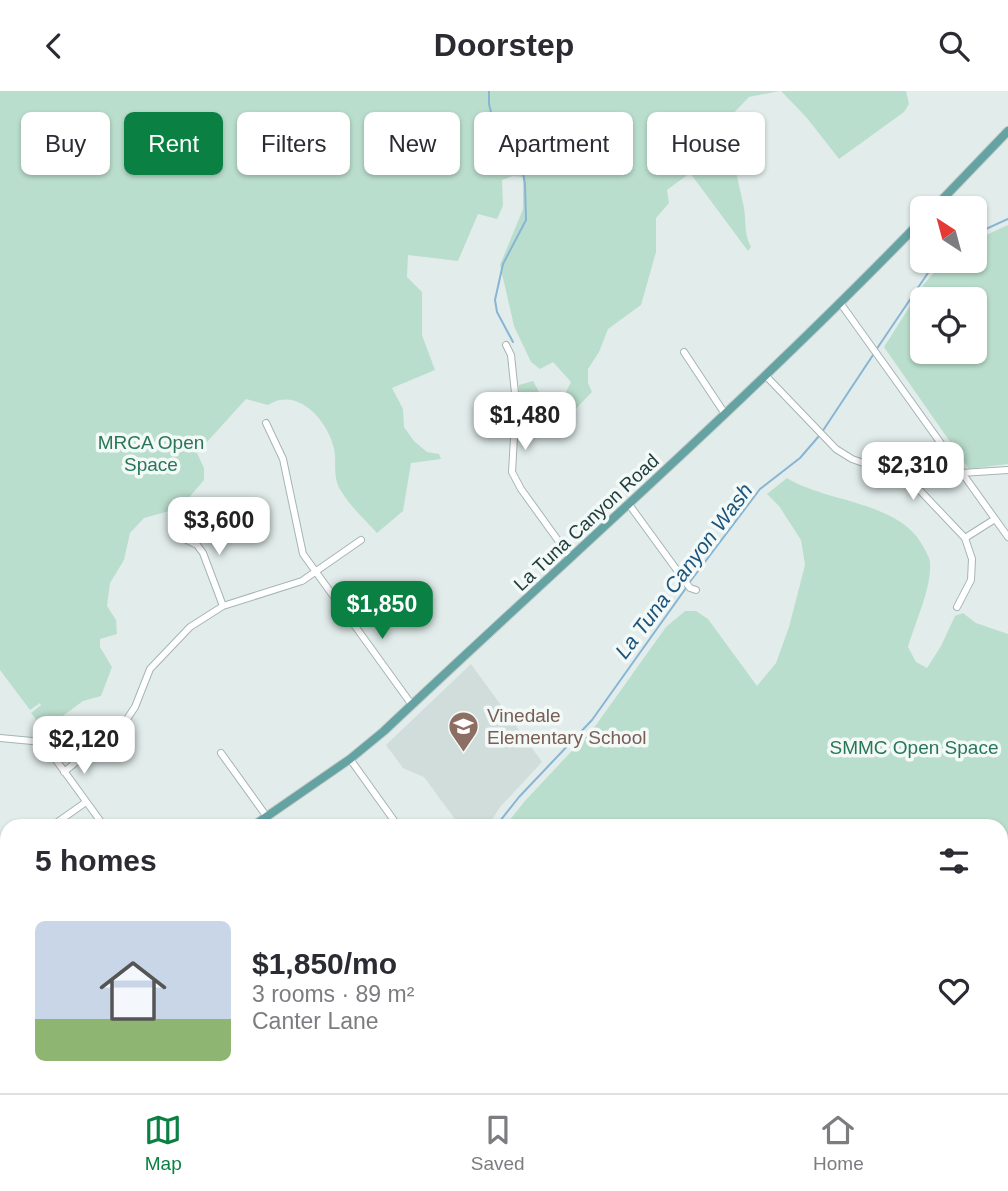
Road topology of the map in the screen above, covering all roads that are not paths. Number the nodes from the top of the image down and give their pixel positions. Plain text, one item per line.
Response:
1 (1008, 131) edge
2 (946, 196) edge
3 (910, 232) edge
4 (841, 304) junction
5 (506, 345) dead end
6 (684, 352) dead end
7 (766, 376) junction
8 (725, 414) junction
9 (266, 423) dead end
10 (1008, 470) edge
11 (961, 473) junction
12 (628, 503) junction
13 (995, 519) junction
14 (181, 537) dead end
15 (1008, 537) edge
16 (965, 538) junction
17 (361, 540) dead end
18 (570, 558) junction
19 (315, 572) junction
20 (690, 587) dead end
21 (223, 606) junction
22 (957, 607) dead end
23 (412, 705) junction
24 (0, 737) edge
25 (221, 753) dead end
26 (350, 759) junction
27 (64, 772) junction
28 (86, 802) junction
29 (267, 817) junction
30 (62, 819) edge
31 (99, 819) edge
32 (264, 819) edge
33 (393, 819) edge

1 - 2 main road
3 - 4 main road, La Tuna Canyon Road
4 - 7 main road, La Tuna Canyon Road
4 - 11 street
5 - 18 street
6 - 8 street
7 - 8 main road, La Tuna Canyon Road
7 - 16 street
8 - 12 main road, La Tuna Canyon Road
9 - 19 street
10 - 11 street
11 - 13 street
12 - 18 main road, La Tuna Canyon Road
12 - 20 street
13 - 15 street
13 - 16 street
14 - 21 street
16 - 22 street
17 - 19 street
18 - 23 main road, La Tuna Canyon Road
19 - 21 street
19 - 23 street
21 - 27 street
23 - 26 main road, La Tuna Canyon Road
24 - 27 street
25 - 29 street
26 - 29 main road, La Tuna Canyon Road
26 - 33 street
27 - 28 street
28 - 30 street
28 - 31 street
29 - 32 main road, La Tuna Canyon Road

